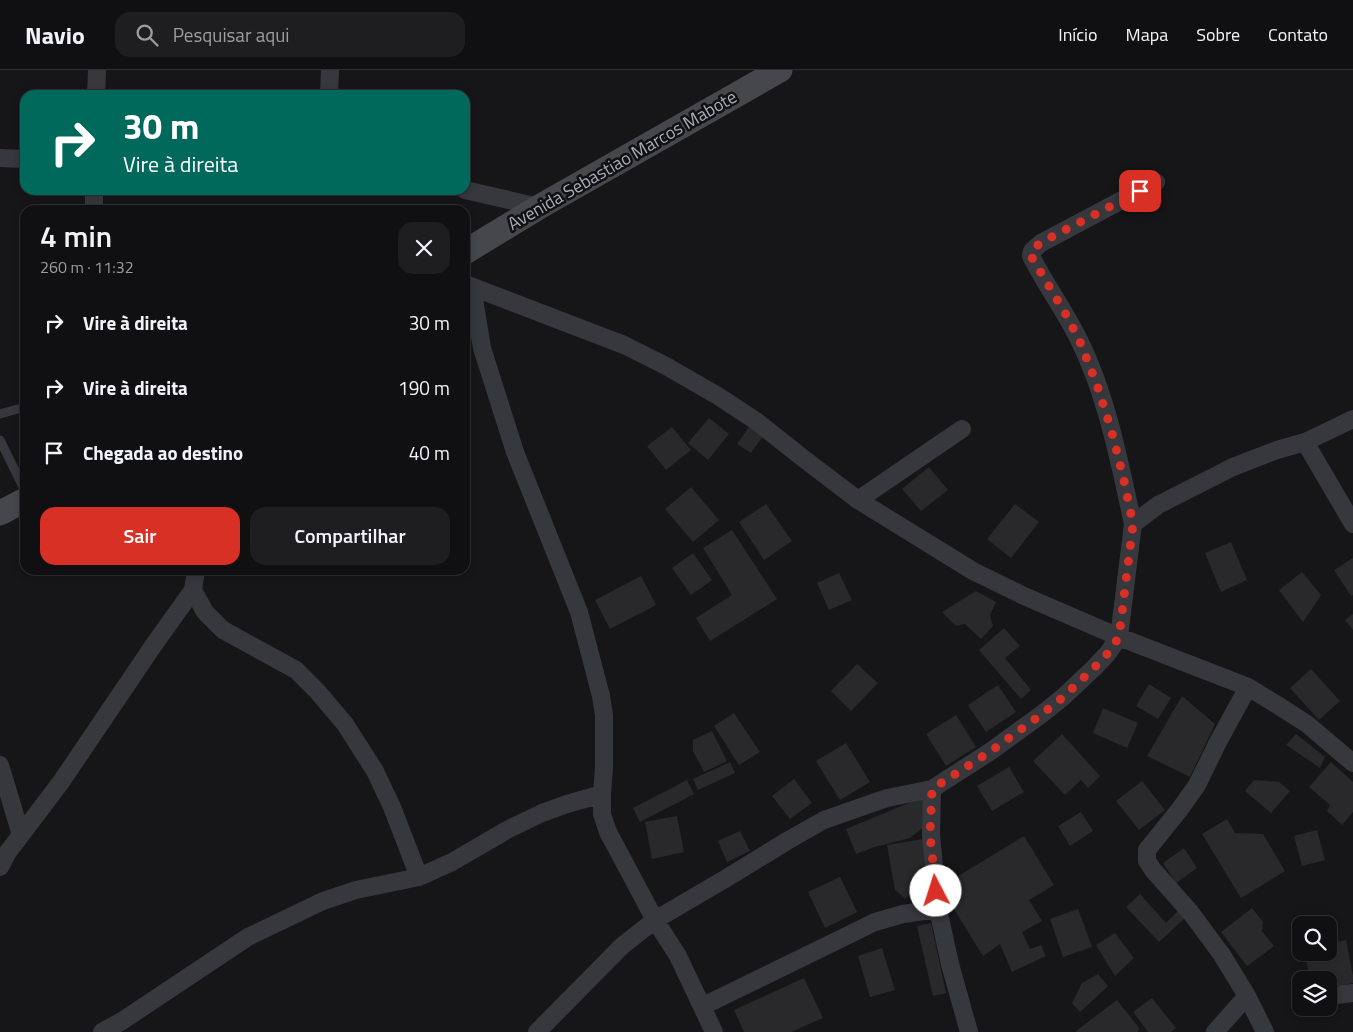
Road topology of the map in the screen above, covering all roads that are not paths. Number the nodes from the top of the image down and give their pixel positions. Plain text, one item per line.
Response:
1 (97, 70) edge
2 (330, 70) edge
3 (780, 70) edge
4 (96, 90) edge
5 (329, 90) edge
6 (0, 158) edge
7 (20, 159) edge
8 (1156, 182) dead end
9 (470, 191) edge
10 (539, 207) junction
11 (470, 249) edge
12 (470, 286) edge
13 (470, 294) edge
14 (20, 408) edge
15 (0, 414) edge
16 (1353, 419) edge
17 (962, 428) dead end
18 (0, 440) edge
19 (1305, 442) junction
20 (20, 481) edge
21 (858, 500) junction
22 (20, 503) edge
23 (0, 513) edge
24 (1133, 524) junction
25 (1353, 524) edge
26 (195, 575) edge
27 (193, 590) junction
28 (1119, 637) junction
29 (1248, 687) junction
30 (1353, 763) edge
31 (0, 765) edge
32 (932, 789) junction
33 (602, 794) junction
34 (21, 834) junction
35 (0, 867) edge
36 (418, 877) junction
37 (938, 909) junction
38 (655, 920) junction
39 (1353, 993) edge
40 (1337, 995) edge
41 (1247, 996) junction
42 (703, 1006) junction
43 (102, 1032) edge
44 (537, 1032) edge
45 (714, 1032) edge
46 (969, 1032) edge
47 (1215, 1032) edge
48 (1265, 1032) edge

1 - 4 street
2 - 5 street
3 - 10 main road, Avenida Sebastiao Marcos Mabote
6 - 7 street
8 - 24 street
9 - 10 street
10 - 11 main road, Avenida Sebastiao Marcos Mabote
12 - 21 street
13 - 33 street
14 - 15 lane
16 - 19 street
17 - 21 street
18 - 20 lane
19 - 24 street
19 - 25 street
21 - 28 street
22 - 23 main road
24 - 28 street
26 - 27 street
27 - 34 street
27 - 36 street
28 - 29 street
28 - 32 street
29 - 30 street
29 - 41 street
31 - 34 street
32 - 37 street
32 - 38 street
33 - 36 street
33 - 38 street
34 - 35 street
36 - 43 street
37 - 42 street
37 - 46 street
38 - 42 street
38 - 44 street
39 - 40 street
41 - 47 street
41 - 48 street
42 - 45 street

